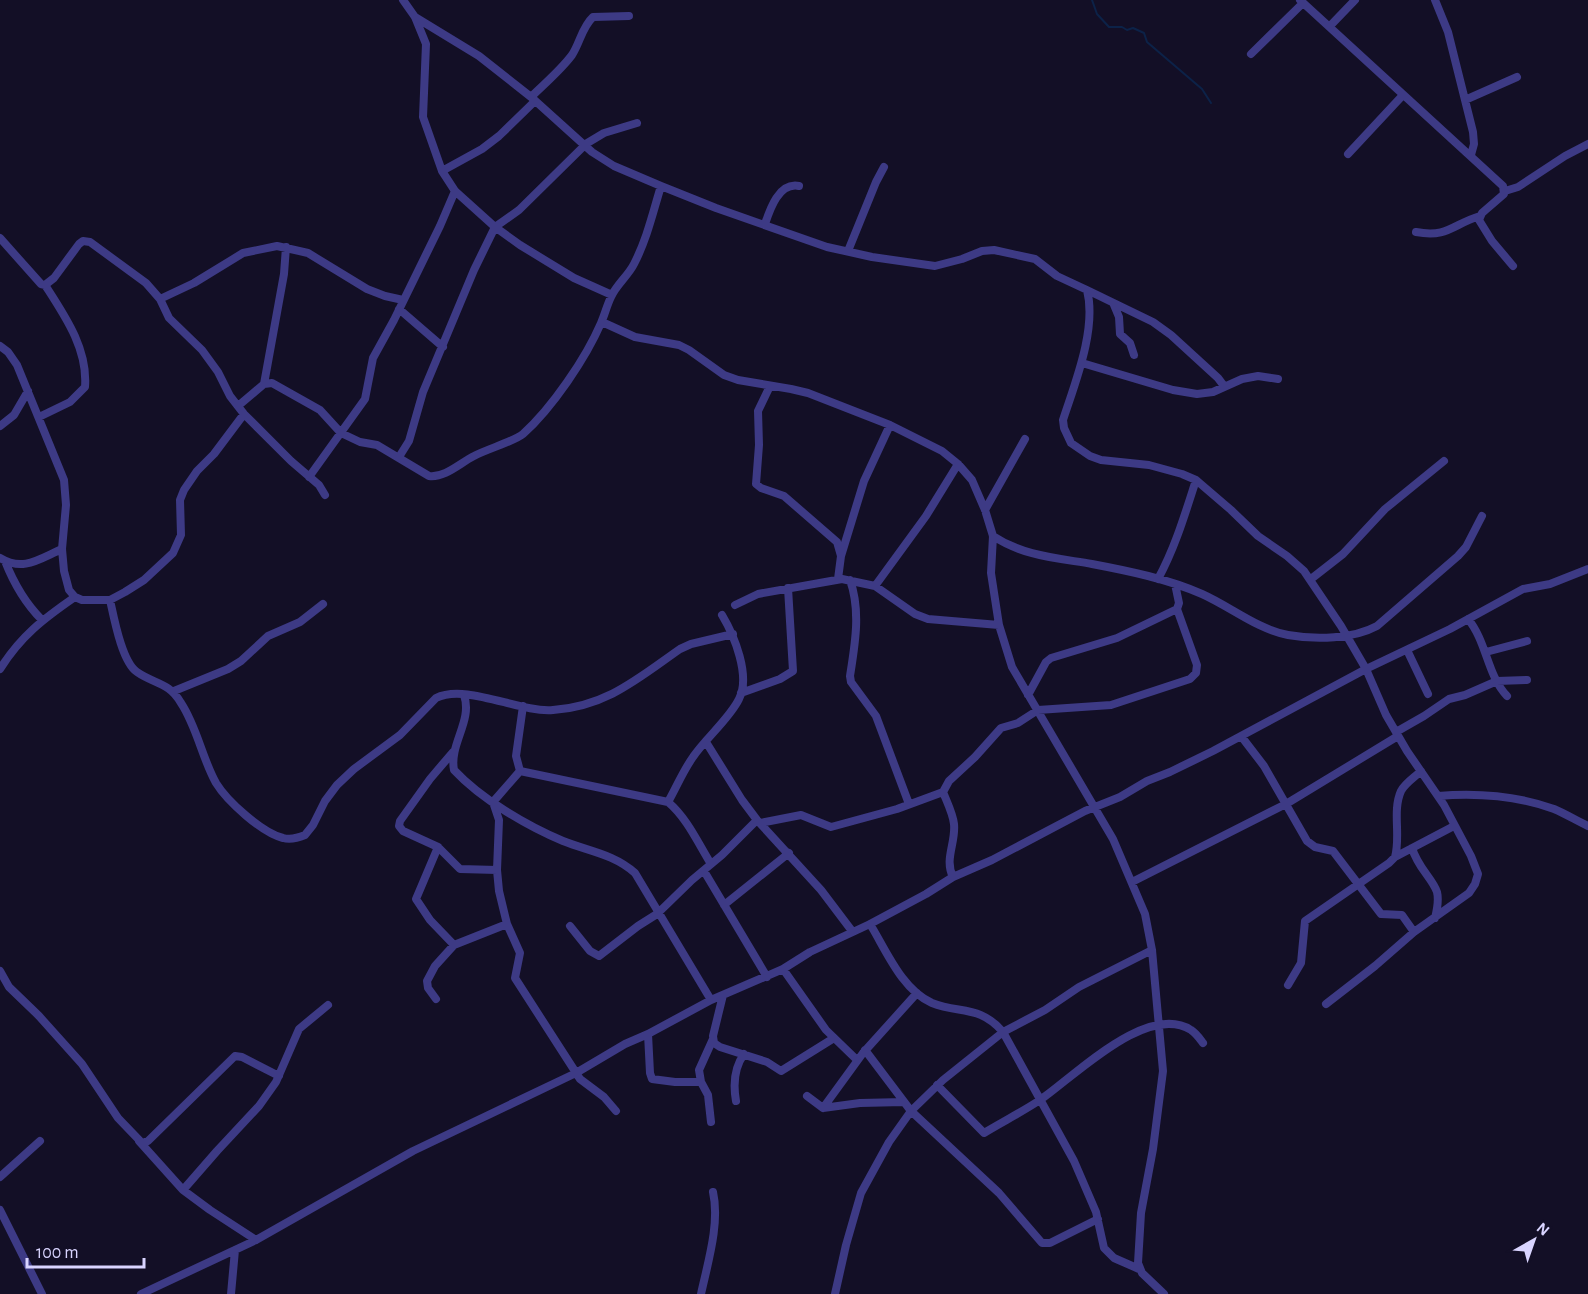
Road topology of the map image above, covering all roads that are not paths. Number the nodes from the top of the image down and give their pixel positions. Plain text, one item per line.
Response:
1 (403, 0) edge
2 (1355, 0) edge
3 (1436, 0) edge
4 (1302, 2) edge
5 (629, 16) dead end
6 (415, 17) junction
7 (1330, 26) junction
8 (1251, 54) dead end
9 (1517, 77) dead end
10 (1403, 95) junction
11 (533, 99) junction
12 (1465, 100) junction
13 (637, 123) dead end
14 (1588, 144) edge
15 (584, 145) junction
16 (1348, 154) dead end
17 (1471, 155) junction
18 (884, 167) dead end
19 (442, 171) junction
20 (661, 186) junction
21 (799, 186) dead end
22 (455, 191) junction
23 (1505, 191) junction
24 (1480, 216) junction
25 (765, 224) junction
26 (495, 227) junction
27 (1416, 232) dead end
28 (0, 237) edge
29 (286, 247) junction
30 (848, 251) junction
31 (1513, 266) dead end
32 (45, 285) junction
33 (1087, 291) junction
34 (612, 295) junction
35 (160, 299) junction
36 (401, 304) junction
37 (1114, 304) junction
38 (602, 321) junction
39 (0, 346) edge
40 (443, 346) junction
41 (1134, 355) dead end
42 (1082, 363) junction
43 (1278, 379) dead end
44 (264, 384) junction
45 (770, 386) junction
46 (1224, 386) junction
47 (28, 391) junction
48 (238, 406) junction
49 (244, 414) junction
50 (39, 417) junction
51 (890, 425) junction
52 (0, 426) edge
53 (341, 433) junction
54 (1025, 439) dead end
55 (399, 457) junction
56 (1444, 461) dead end
57 (958, 464) junction
58 (309, 477) junction
59 (1196, 480) junction
60 (325, 495) dead end
61 (985, 510) junction
62 (1482, 516) dead end
63 (993, 536) junction
64 (62, 549) junction
65 (842, 556) junction
66 (3, 559) edge
67 (1588, 569) edge
68 (838, 579) junction
69 (1158, 579) junction
70 (1311, 579) junction
71 (850, 580) junction
72 (1175, 584) junction
73 (875, 586) junction
74 (788, 588) junction
75 (75, 597) junction
76 (110, 600) junction
77 (322, 604) dead end
78 (735, 605) dead end
79 (1177, 609) junction
80 (722, 615) dead end
81 (1468, 619) junction
82 (42, 620) junction
83 (999, 625) junction
84 (733, 634) junction
85 (1347, 635) junction
86 (1527, 641) dead end
87 (1407, 650) junction
88 (1486, 652) junction
89 (0, 669) edge
90 (1366, 669) junction
91 (1527, 680) dead end
92 (1497, 681) junction
93 (174, 691) junction
94 (741, 693) junction
95 (1428, 694) dead end
96 (464, 695) junction
97 (1028, 695) junction
98 (1507, 696) dead end
99 (523, 706) junction
100 (1038, 710) junction
101 (1397, 734) junction
102 (1241, 736) junction
103 (706, 742) junction
104 (453, 752) junction
105 (520, 771) junction
106 (1421, 771) junction
107 (943, 792) junction
108 (1438, 796) junction
109 (493, 802) junction
110 (668, 802) junction
111 (909, 804) junction
112 (1286, 804) junction
113 (1095, 808) junction
114 (758, 821) junction
115 (1454, 826) junction
116 (1588, 826) edge
117 (438, 847) junction
118 (1412, 848) junction
119 (789, 853) junction
120 (1395, 857) junction
121 (711, 864) junction
122 (497, 870) junction
123 (704, 871) junction
124 (953, 877) junction
125 (1132, 882) junction
126 (1359, 883) junction
127 (724, 905) junction
128 (657, 914) junction
129 (1435, 918) junction
130 (507, 924) junction
131 (870, 924) junction
132 (570, 926) dead end
133 (852, 931) junction
134 (1414, 932) junction
135 (454, 945) junction
136 (1152, 950) junction
137 (783, 969) junction
138 (0, 971) edge
139 (767, 977) junction
140 (1288, 985) dead end
141 (918, 993) junction
142 (723, 996) junction
143 (436, 999) dead end
144 (711, 1000) junction
145 (1326, 1004) dead end
146 (328, 1005) dead end
147 (1158, 1024) junction
148 (1003, 1032) junction
149 (648, 1034) junction
150 (834, 1038) junction
151 (713, 1039) junction
152 (1203, 1043) dead end
153 (865, 1050) junction
154 (744, 1054) junction
155 (857, 1060) junction
156 (576, 1073) junction
157 (279, 1076) junction
158 (701, 1082) junction
159 (937, 1085) junction
160 (807, 1096) dead end
161 (1040, 1100) junction
162 (736, 1101) dead end
163 (904, 1102) junction
164 (823, 1108) junction
165 (616, 1111) dead end
166 (910, 1111) junction
167 (711, 1122) dead end
168 (40, 1140) dead end
169 (138, 1141) junction
170 (0, 1177) edge
171 (183, 1190) junction
172 (713, 1192) dead end
173 (0, 1210) edge
174 (1098, 1219) junction
175 (256, 1240) junction
176 (235, 1250) junction
177 (1139, 1269) junction
178 (42, 1294) edge
179 (141, 1294) edge
180 (231, 1294) edge
181 (701, 1294) edge
182 (835, 1294) edge
183 (1164, 1294) edge

1 - 6 street
2 - 7 street
3 - 12 street
4 - 7 street
4 - 8 street
5 - 11 street
6 - 11 street
6 - 19 street
7 - 10 street
9 - 12 street
10 - 16 street
10 - 17 street
11 - 15 street
11 - 19 street
12 - 17 street
13 - 15 street
14 - 23 street
15 - 20 street
15 - 26 street
17 - 23 street
18 - 30 street
19 - 22 street
20 - 25 street
20 - 34 street
21 - 25 street
22 - 26 street
22 - 36 street
23 - 24 street
24 - 27 street
24 - 31 street
25 - 30 street
26 - 34 street
26 - 40 street
28 - 32 street
29 - 35 street
29 - 36 street
29 - 44 street
30 - 33 street
32 - 35 street
32 - 50 street
33 - 37 street
33 - 42 street
34 - 38 street
35 - 48 street
36 - 40 street
36 - 53 street
37 - 41 street
37 - 46 street
38 - 45 street
38 - 55 street
39 - 47 street
40 - 55 street
42 - 46 street
42 - 59 street
43 - 46 street
44 - 48 street
44 - 53 street
45 - 51 street
45 - 65 street
47 - 50 street
47 - 52 street
48 - 49 street
49 - 58 street
49 - 76 street
50 - 64 street
51 - 57 street
51 - 65 street
53 - 55 street
53 - 58 street
54 - 61 street
56 - 70 street
57 - 61 street
57 - 73 street
58 - 60 street
59 - 69 street
59 - 70 street
61 - 63 street
62 - 85 street
63 - 69 street
63 - 83 street
64 - 66 street
64 - 75 street
65 - 68 street
66 - 82 street
67 - 81 street
68 - 71 street
68 - 74 street
69 - 72 street
70 - 85 street
71 - 73 street
71 - 111 street
72 - 79 street
72 - 85 street
73 - 83 street
74 - 78 street
74 - 94 street
75 - 76 street
75 - 82 street
76 - 93 street
77 - 93 street
79 - 97 street
79 - 100 street
80 - 84 street
81 - 87 street
81 - 88 street
82 - 89 street
83 - 97 street
84 - 94 street
84 - 99 street
85 - 90 street
86 - 88 street
87 - 90 street
87 - 95 street
88 - 92 street
90 - 101 street
90 - 102 street
91 - 92 street
92 - 98 street
92 - 101 street
93 - 96 street
94 - 103 street
96 - 99 street
96 - 104 street
97 - 100 street
99 - 105 street
100 - 107 street
100 - 113 street
101 - 106 street
101 - 112 street
102 - 112 street
102 - 113 street
103 - 110 street
103 - 114 street
104 - 109 street
104 - 117 street
105 - 109 street
105 - 110 street
106 - 108 street
106 - 120 street
107 - 111 street
107 - 124 street
108 - 115 street
108 - 116 street
109 - 122 street
109 - 128 street
110 - 121 street
111 - 114 street
112 - 125 street
112 - 126 street
113 - 124 street
113 - 125 street
114 - 119 street
114 - 121 street
115 - 118 street
115 - 129 street
117 - 122 street
117 - 135 street
118 - 120 street
118 - 129 street
119 - 127 street
119 - 133 street
120 - 126 street
121 - 123 street
122 - 130 street
123 - 127 street
123 - 128 street
124 - 131 street
125 - 136 street
126 - 134 street
126 - 140 street
127 - 139 street
128 - 132 street
128 - 144 street
129 - 134 street
130 - 135 street
130 - 156 street
131 - 133 street
131 - 141 street
133 - 137 street
134 - 145 street
135 - 143 street
136 - 147 street
136 - 148 street
137 - 139 street
137 - 150 street
138 - 169 street
139 - 142 street
141 - 148 street
141 - 153 street
142 - 144 street
142 - 151 street
144 - 149 street
146 - 157 street
147 - 152 street
147 - 161 street
147 - 177 street
148 - 159 street
148 - 161 street
149 - 156 street
149 - 158 street
150 - 154 street
150 - 155 street
151 - 154 street
151 - 158 street
153 - 155 street
153 - 163 street
154 - 162 street
155 - 164 street
156 - 165 street
156 - 175 street
157 - 169 street
157 - 171 street
158 - 167 street
159 - 161 street
159 - 166 street
160 - 164 street
161 - 174 street
163 - 164 street
163 - 166 street
166 - 174 street
166 - 182 street
168 - 170 street
169 - 171 street
171 - 175 street
172 - 181 street
173 - 178 street
174 - 177 street
175 - 176 street
176 - 179 street
176 - 180 street
177 - 183 street

